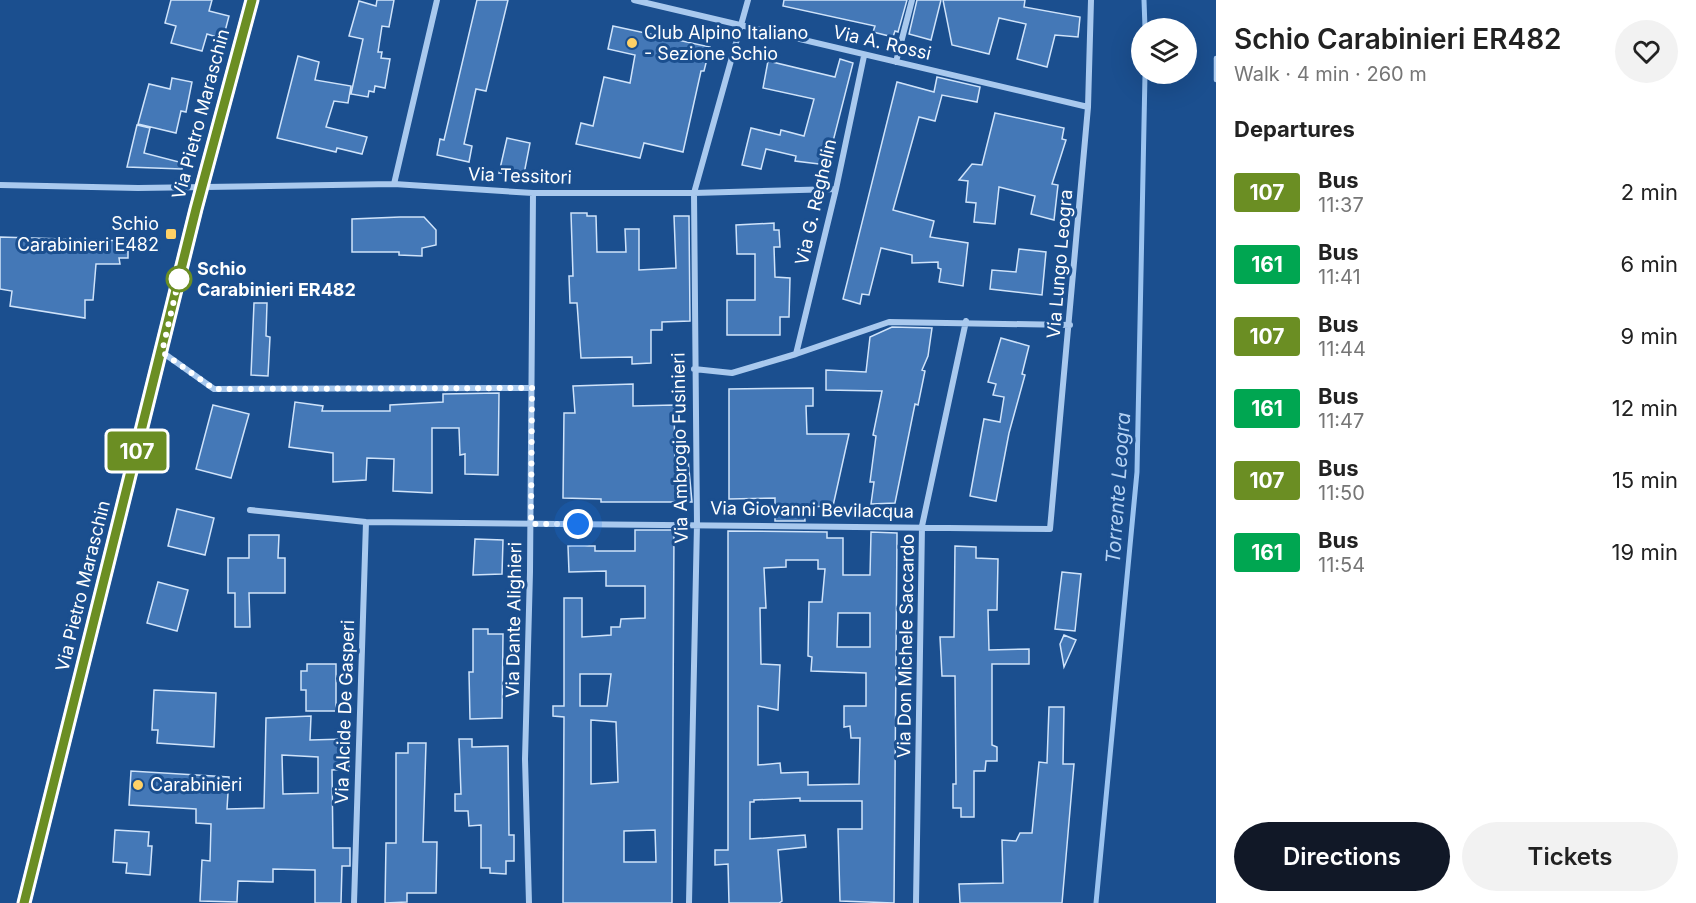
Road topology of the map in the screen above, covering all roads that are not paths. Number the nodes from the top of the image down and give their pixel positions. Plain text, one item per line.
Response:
1 (252, 0) edge
2 (437, 0) edge
3 (634, 0) edge
4 (748, 0) edge
5 (912, 0) edge
6 (1091, 0) edge
7 (742, 24) junction
8 (864, 56) junction
9 (1216, 58) edge
10 (896, 62) junction
11 (1216, 80) edge
12 (1088, 107) junction
13 (394, 184) junction
14 (0, 186) edge
15 (202, 187) junction
16 (836, 189) junction
17 (533, 193) junction
18 (694, 193) junction
19 (966, 321) junction
20 (1070, 325) junction
21 (162, 352) junction
22 (796, 354) junction
23 (694, 369) junction
24 (532, 388) junction
25 (250, 510) dead end
26 (366, 522) junction
27 (531, 524) junction
28 (697, 524) junction
29 (922, 526) junction
30 (1050, 529) joint
31 (24, 903) edge
32 (354, 903) edge
33 (529, 903) edge
34 (689, 903) edge
35 (916, 903) edge

1 - 15 main road, Via Pietro Maraschin
2 - 13 street
3 - 7 street, Via A. Rossi
4 - 7 street, Via Ambrogio Fusinieri
5 - 10 street
6 - 12 street, Via Lungo Leogra
7 - 8 street, Via A. Rossi
7 - 18 street, Via Ambrogio Fusinieri
8 - 10 street, Via A. Rossi
8 - 16 street, Via G. Reghelin
9 - 11 lane
10 - 12 street, Via A. Rossi
12 - 20 street, Via Lungo Leogra
13 - 15 street, Via Tessitori
13 - 17 street, Via Tessitori
14 - 15 street, Via Tessitori
15 - 21 main road, Via Pietro Maraschin
16 - 18 street, Via Tessitori
16 - 22 street, Via G. Reghelin
17 - 18 street, Via Tessitori
17 - 24 street, Via Dante Alighieri
18 - 23 street, Via Ambrogio Fusinieri
19 - 20 street
19 - 22 street
19 - 29 street, Via Don Michele Saccardo
20 - 30 street, Via Lungo Leogra
21 - 24 street
21 - 31 main road, Via Pietro Maraschin
22 - 23 street
23 - 28 street, Via Ambrogio Fusinieri
24 - 27 street, Via Dante Alighieri
25 - 26 street, Via Giovanni Bevilacqua
26 - 27 street, Via Giovanni Bevilacqua
26 - 32 street, Via Alcide De Gasperi
27 - 28 street, Via Giovanni Bevilacqua
27 - 33 street, Via Dante Alighieri
28 - 29 street, Via Giovanni Bevilacqua
28 - 34 street, Via Ambrogio Fusinieri
29 - 30 street, Via Giovanni Bevilacqua
29 - 35 street, Via Don Michele Saccardo

